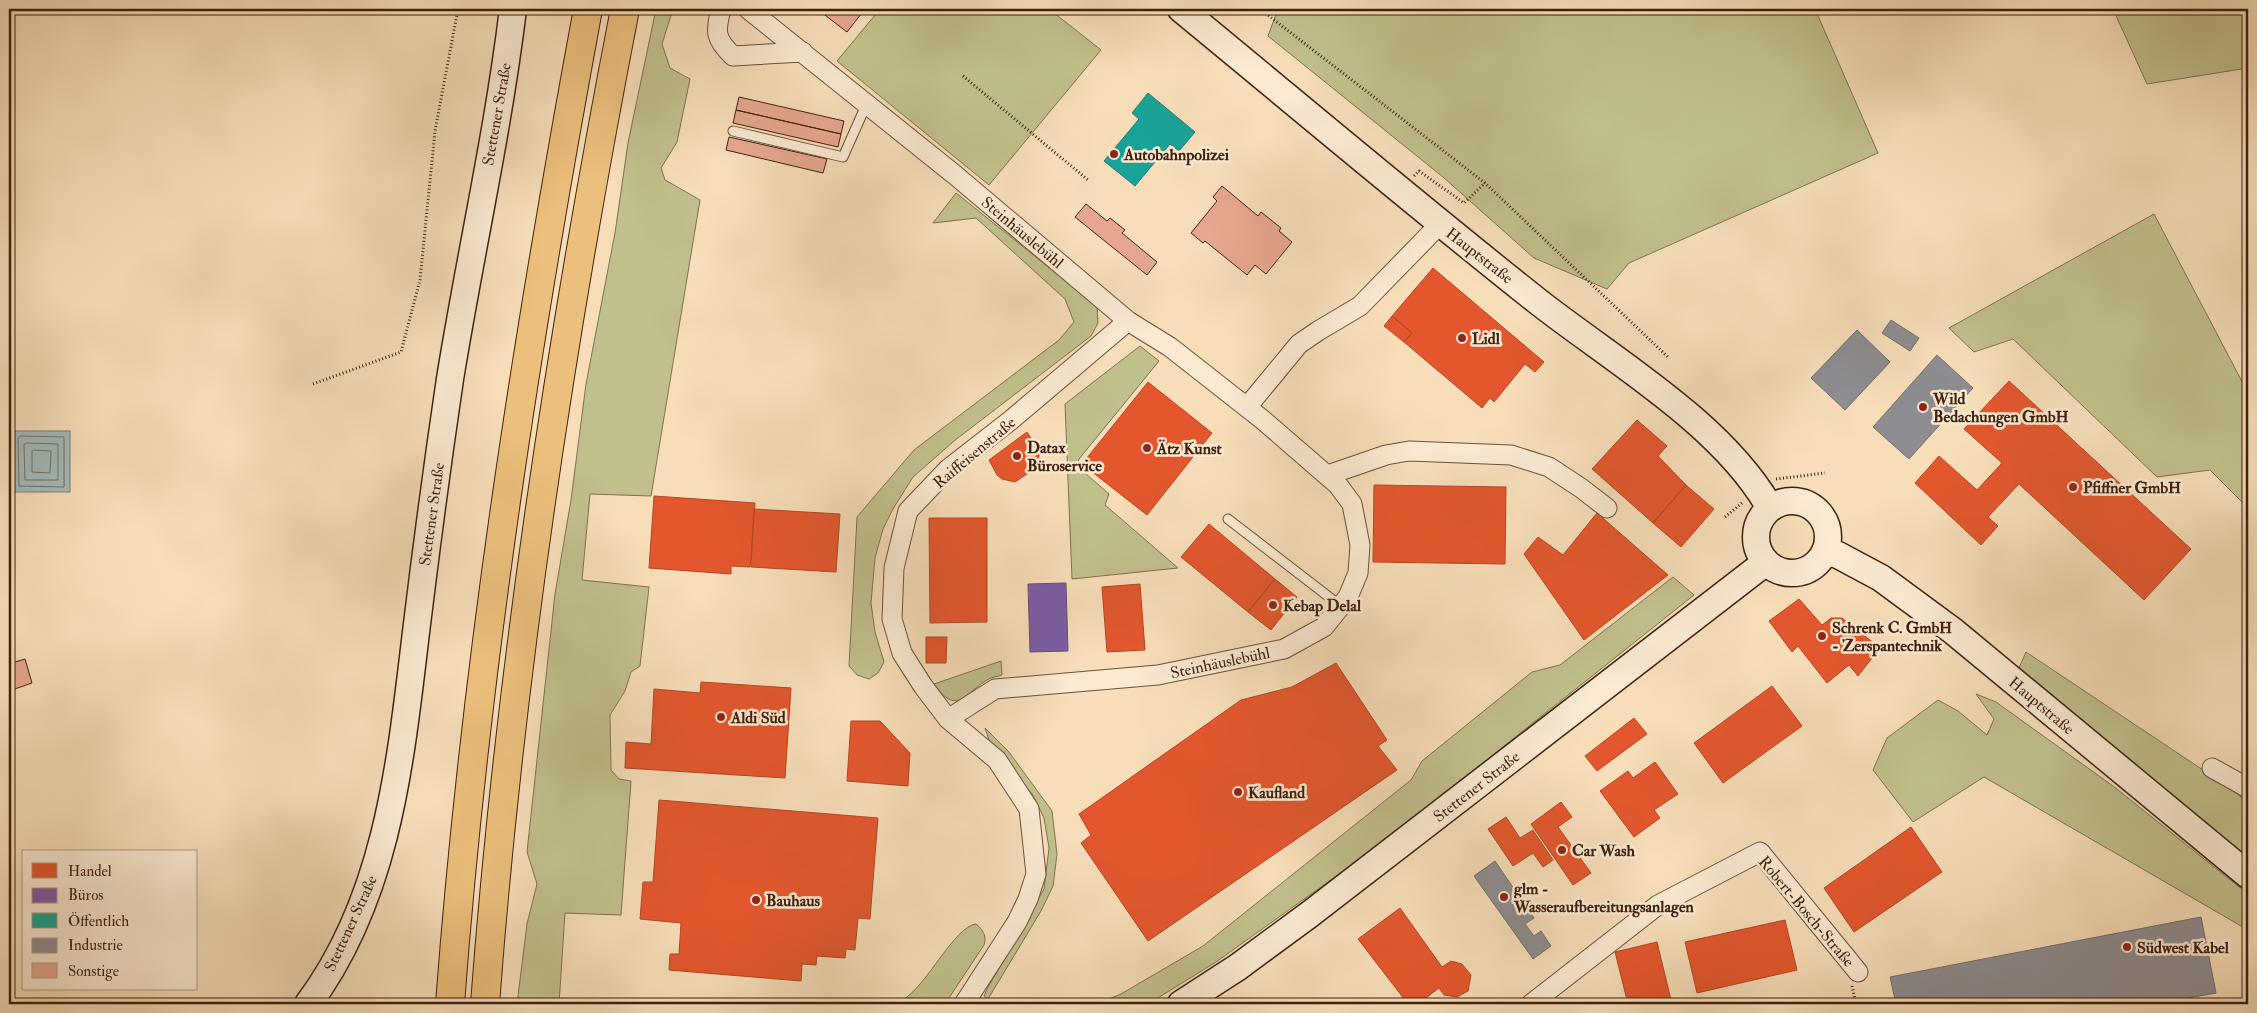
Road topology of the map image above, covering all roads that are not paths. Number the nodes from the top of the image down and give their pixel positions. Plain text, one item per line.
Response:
1 (513, 9) edge
2 (588, 9) edge
3 (625, 9) edge
4 (721, 9) edge
5 (748, 9) edge
6 (1181, 9) edge
7 (803, 52) junction
8 (867, 103) junction
9 (733, 131) dead end
10 (1440, 224) junction
11 (1128, 321) junction
12 (1247, 407) junction
13 (1328, 475) junction
14 (1606, 508) dead end
15 (1770, 508) junction
16 (1228, 519) dead end
17 (1825, 551) junction
18 (1766, 562) junction
19 (1342, 607) junction
20 (948, 719) junction
21 (2212, 768) dead end
22 (2248, 788) edge
23 (2248, 875) edge
24 (1858, 972) dead end
25 (1557, 995) edge
26 (308, 1004) edge
27 (450, 1004) edge
28 (484, 1004) edge
29 (964, 1004) edge
30 (1182, 1004) edge
31 (1531, 1004) edge

1 - 26 street, Stettener Straße
2 - 27 highway
3 - 28 highway
4 - 7 street
5 - 7 street, Steinhäuslebühl
6 - 10 street, Hauptstraße
7 - 8 street, Steinhäuslebühl
8 - 9 lane
8 - 11 street, Steinhäuslebühl
10 - 12 street
10 - 15 street, Hauptstraße
11 - 12 street, Steinhäuslebühl
11 - 20 street, Raiffeisenstraße
12 - 13 street, Steinhäuslebühl
13 - 14 street
13 - 19 street, Steinhäuslebühl
15 - 17 street
15 - 18 street
16 - 19 lane
17 - 18 street
17 - 23 street, Hauptstraße
18 - 30 street, Stettener Straße
19 - 20 street, Steinhäuslebühl
20 - 29 street, Raiffeisenstraße
21 - 22 street
24 - 25 street, Robert-Bosch-Straße
25 - 31 street, Robert-Bosch-Straße

